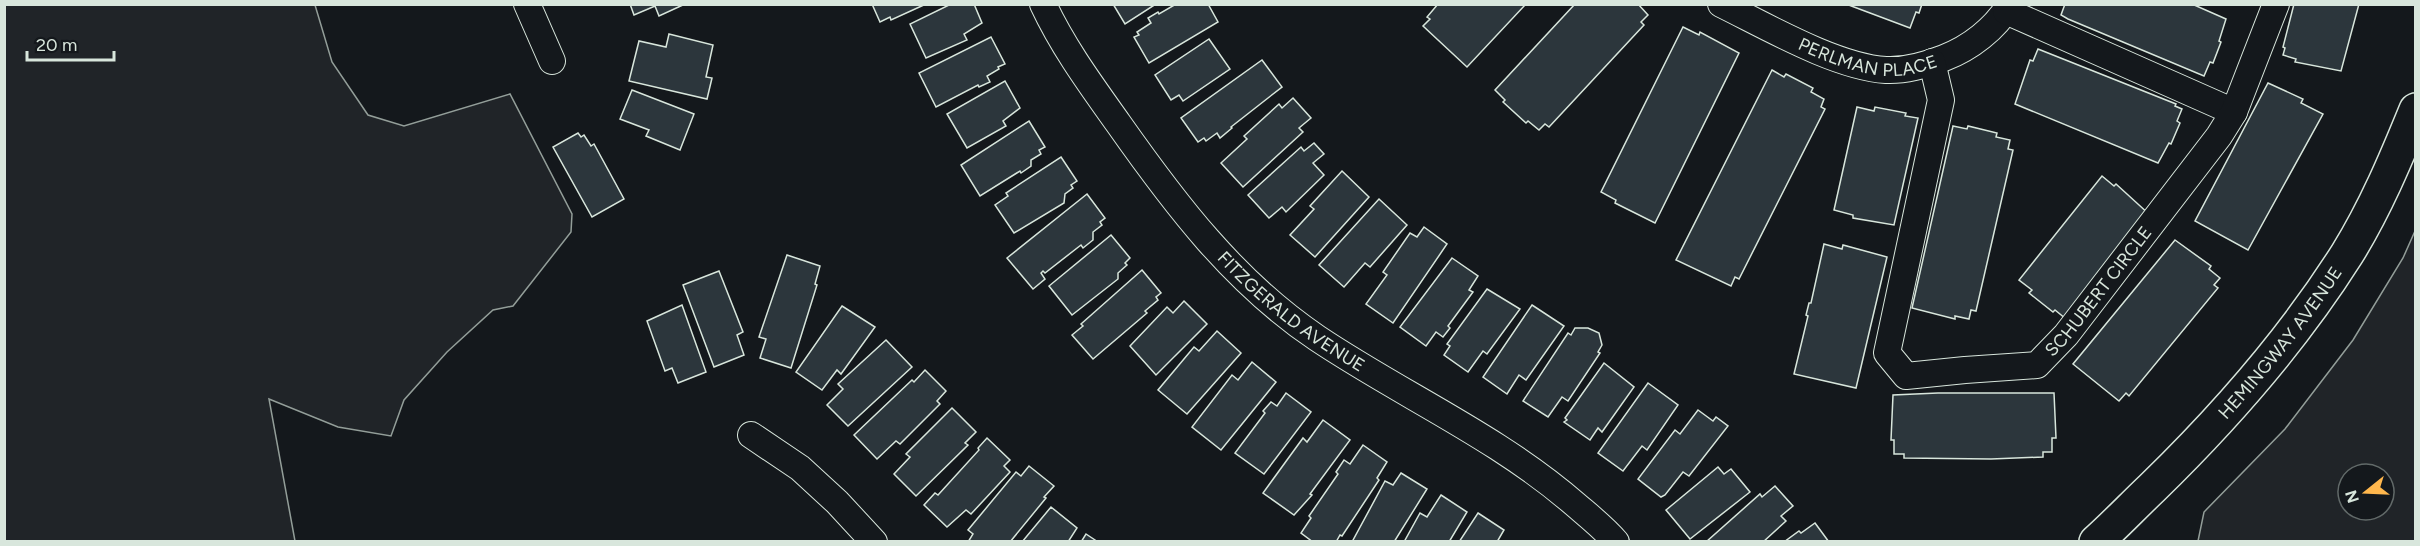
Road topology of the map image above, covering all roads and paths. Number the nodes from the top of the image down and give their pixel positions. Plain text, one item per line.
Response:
1 (527, 4) edge
2 (1043, 4) edge
3 (1721, 4) edge
4 (2276, 4) edge
5 (2008, 8) edge
6 (552, 62) dead end
7 (1932, 63) junction
8 (2415, 110) edge
9 (2234, 112) junction
10 (751, 435) dead end
11 (874, 542) edge
12 (1616, 542) edge
13 (2096, 542) edge

1 - 6 street
2 - 12 street, FITZGERALD AVENUE
3 - 7 street, PERLMAN PLACE
4 - 9 street, SCHUBERT CIRCLE
5 - 7 street, PERLMAN PLACE
5 - 9 street, PERLMAN PLACE
7 - 9 street, SCHUBERT CIRCLE
8 - 13 main road, HEMINGWAY AVENUE
10 - 11 street

